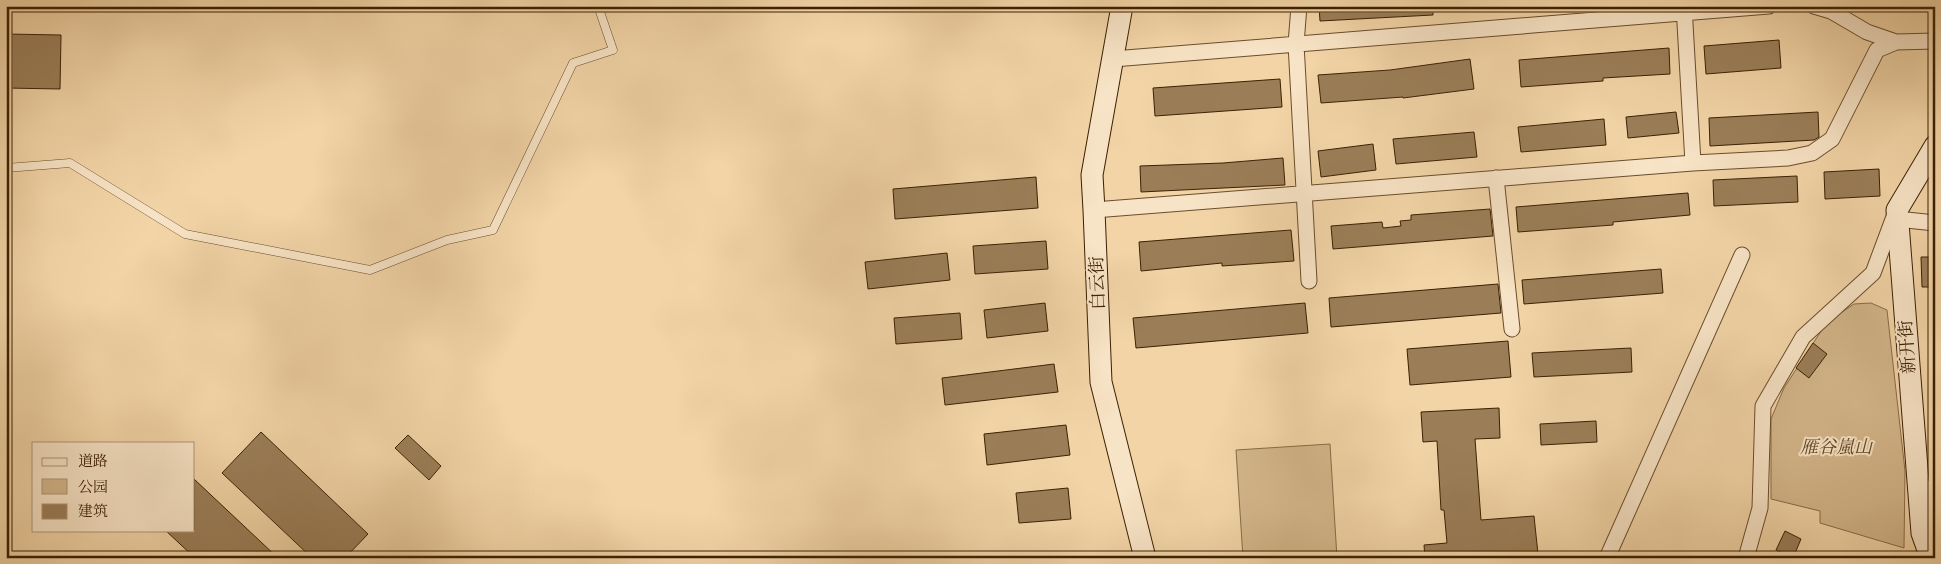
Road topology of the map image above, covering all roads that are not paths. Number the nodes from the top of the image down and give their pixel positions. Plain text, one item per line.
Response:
1 (598, 6) edge
2 (1122, 6) edge
3 (1299, 6) edge
4 (1769, 6) edge
5 (1814, 6) edge
6 (1685, 9) edge
7 (1935, 41) edge
8 (1896, 42) junction
9 (1296, 44) junction
10 (1113, 59) junction
11 (1935, 146) edge
12 (1693, 163) junction
13 (6, 168) edge
14 (1496, 178) junction
15 (1304, 192) junction
16 (1094, 210) junction
17 (1897, 214) junction
18 (1935, 223) edge
19 (1742, 255) dead end
20 (1310, 281) dead end
21 (1512, 329) dead end
22 (1926, 489) edge
23 (1145, 558) edge
24 (1607, 558) edge
25 (1746, 558) edge
26 (1931, 558) edge

1 - 13 lane
2 - 10 main road, 白云街
3 - 9 street
4 - 6 street
5 - 8 street
6 - 9 street
6 - 12 street
7 - 8 street
8 - 12 street
9 - 10 street
9 - 15 street
10 - 16 main road, 白云街
11 - 17 main road
12 - 14 street
14 - 15 street
14 - 21 street
15 - 16 street
15 - 20 street
16 - 23 main road, 白云街
17 - 18 street
17 - 22 main road, 新开街
17 - 25 street
19 - 24 street
22 - 26 main road, 新开街

